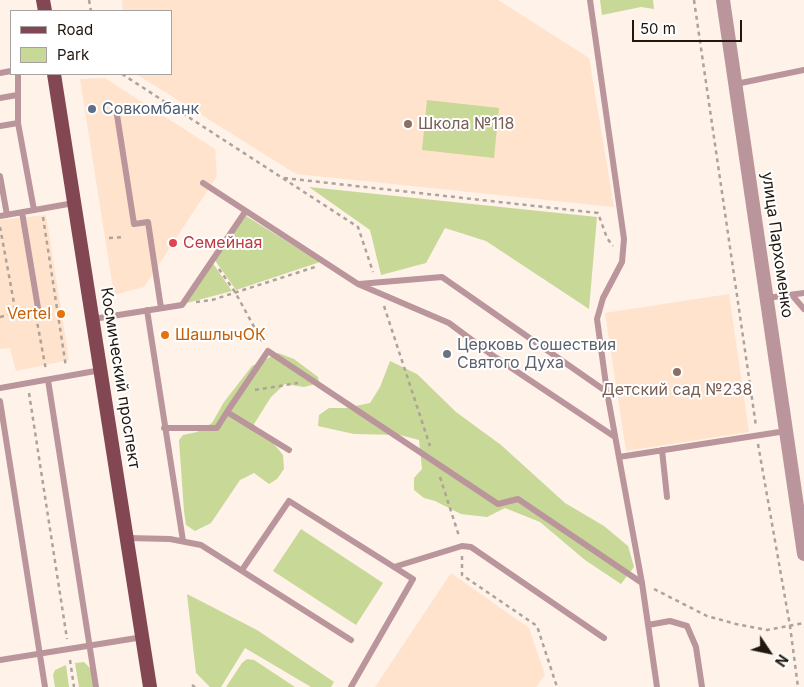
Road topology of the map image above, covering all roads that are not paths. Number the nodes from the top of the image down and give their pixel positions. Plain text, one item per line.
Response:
1 (590, 0) edge
2 (723, 0) edge
3 (804, 70) edge
4 (18, 75) edge
5 (54, 75) edge
6 (736, 84) junction
7 (17, 95) junction
8 (0, 98) edge
9 (117, 115) dead end
10 (18, 123) junction
11 (0, 126) edge
12 (0, 176) edge
13 (203, 183) dead end
14 (75, 203) junction
15 (34, 210) junction
16 (22, 212) junction
17 (245, 212) junction
18 (4, 215) edge
19 (358, 284) junction
20 (804, 293) edge
21 (792, 294) junction
22 (767, 298) junction
23 (38, 308) road end
24 (161, 308) junction
25 (804, 309) edge
26 (147, 310) junction
27 (93, 319) junction
28 (101, 370) junction
29 (48, 380) junction
30 (0, 388) edge
31 (607, 392) junction
32 (0, 401) edge
33 (227, 412) junction
34 (164, 428) junction
35 (786, 431) junction
36 (615, 437) junction
37 (289, 450) dead end
38 (662, 450) junction
39 (619, 456) junction
40 (667, 497) dead end
41 (127, 538) junction
42 (183, 541) junction
43 (804, 554) edge
44 (394, 567) junction
45 (242, 570) junction
46 (642, 583) junction
47 (648, 625) junction
48 (143, 637) junction
49 (604, 638) dead end
50 (351, 640) dead end
51 (90, 645) junction
52 (40, 653) junction
53 (0, 660) edge
54 (45, 687) edge
55 (96, 687) edge
56 (150, 687) edge
57 (351, 687) edge
58 (657, 687) edge
59 (702, 687) edge

1 - 31 lane
2 - 6 street, улица Пархоменко
3 - 6 lane
4 - 7 lane
5 - 14 main road, Космический проспект
6 - 22 street, улица Пархоменко
7 - 8 lane
7 - 10 lane
9 - 24 lane
10 - 11 lane
10 - 15 lane
12 - 18 lane
13 - 17 lane
14 - 15 lane
14 - 27 main road, Космический проспект
15 - 16 lane
16 - 18 lane
16 - 23 lane
17 - 19 lane
17 - 24 lane
19 - 31 lane
19 - 36 lane
20 - 21 lane
21 - 22 lane
21 - 25 lane
22 - 35 street, улица Пархоменко
24 - 26 lane
26 - 27 lane
26 - 34 lane
27 - 28 main road, Космический проспект
28 - 29 lane
28 - 41 main road, Космический проспект
29 - 30 lane
29 - 51 lane
31 - 36 lane
32 - 52 lane
33 - 34 lane
33 - 37 lane
33 - 46 lane
34 - 42 lane
35 - 38 lane
35 - 43 street, улица Пархоменко
36 - 39 lane
38 - 39 lane
38 - 40 lane
39 - 46 lane
41 - 42 lane
41 - 48 main road, Космический проспект
42 - 45 lane
44 - 45 lane
44 - 49 lane
44 - 57 lane
45 - 50 lane
46 - 47 lane
47 - 58 lane
47 - 59 lane
48 - 51 lane
48 - 56 main road, Космический проспект
51 - 52 lane
51 - 55 lane
52 - 53 lane
52 - 54 lane

